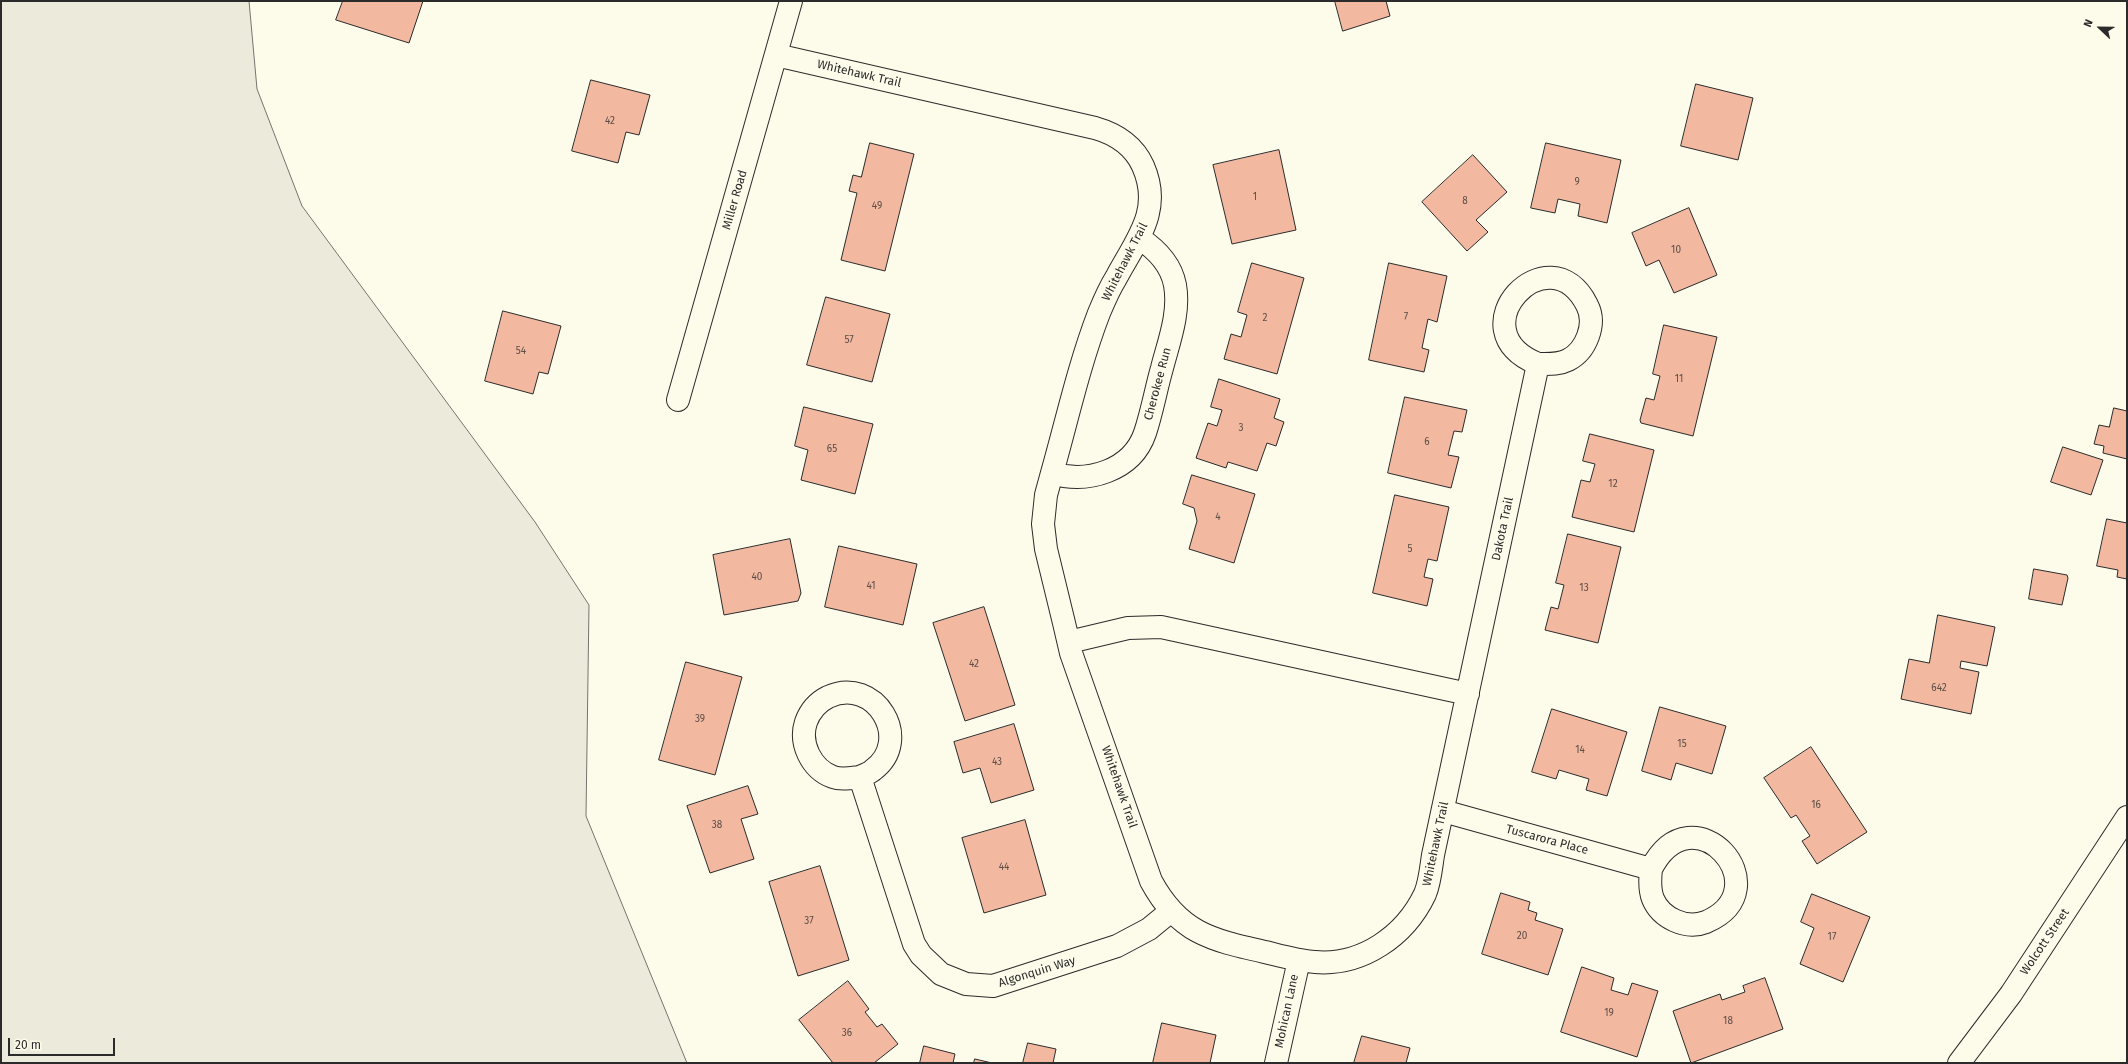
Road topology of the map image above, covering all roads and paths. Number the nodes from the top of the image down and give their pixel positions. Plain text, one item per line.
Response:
1 (792, 1) edge
2 (776, 54) junction
3 (1139, 238) junction
4 (1538, 364) dead end
5 (678, 400) dead end
6 (1052, 473) junction
7 (1069, 642) junction
8 (1468, 694) junction
9 (860, 777) dead end
10 (1443, 811) junction
11 (2127, 817) edge
12 (1651, 869) dead end
13 (1171, 911) junction
14 (1299, 960) junction
15 (1276, 1063) edge
16 (1959, 1063) edge

1 - 2 street, Miller Road
2 - 3 street, Whitehawk Trail
2 - 5 street, Miller Road
3 - 6 street, Whitehawk Trail
3 - 6 street, Cherokee Run
4 - 8 street, Dakota Trail
6 - 7 street, Whitehawk Trail
7 - 8 street
7 - 13 street, Whitehawk Trail
8 - 10 street, Whitehawk Trail
9 - 13 street, Algonquin Way
10 - 12 street, Tuscarora Place
10 - 14 street, Whitehawk Trail
11 - 16 street, Wolcott Street
13 - 14 street, Whitehawk Trail
14 - 15 street, Mohican Lane

